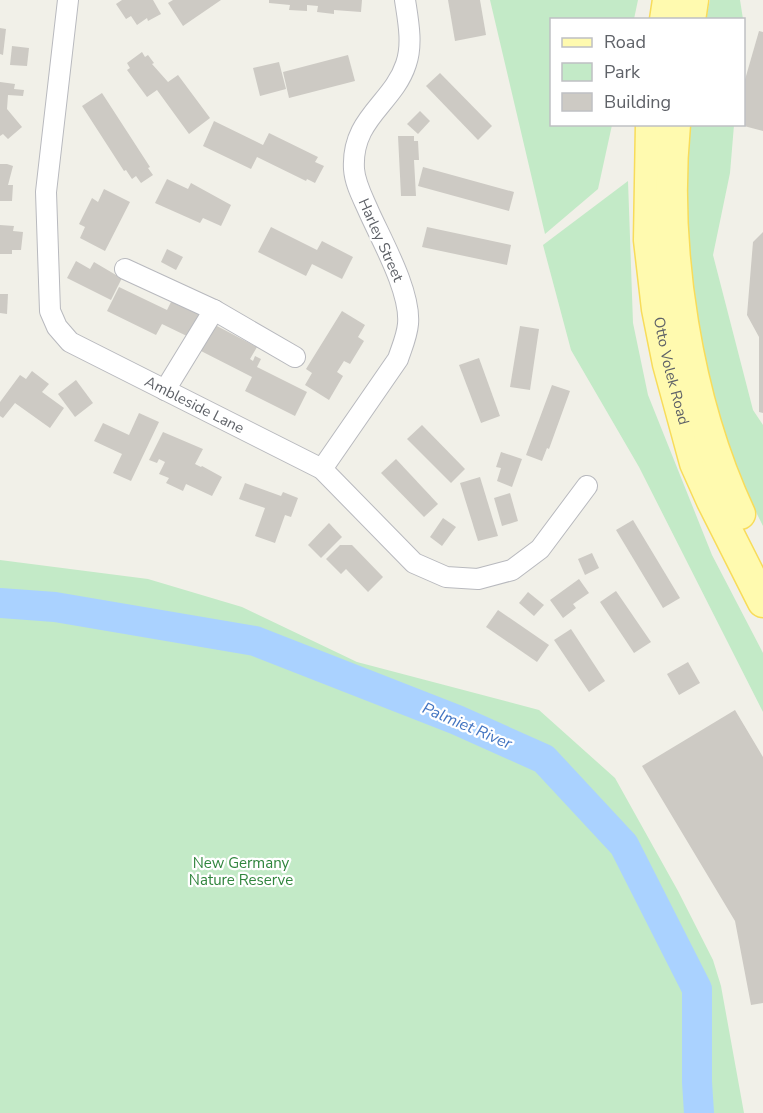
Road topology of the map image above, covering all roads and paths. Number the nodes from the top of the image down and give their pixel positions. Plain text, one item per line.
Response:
1 (68, 0) edge
2 (405, 0) edge
3 (668, 0) edge
4 (693, 0) edge
5 (665, 18) edge
6 (690, 18) edge
7 (651, 126) edge
8 (675, 126) edge
9 (125, 269) dead end
10 (214, 310) junction
11 (295, 357) dead end
12 (165, 390) junction
13 (322, 469) junction
14 (587, 486) dead end
15 (763, 563) edge
16 (763, 602) edge

1 - 12 street, Ambleside Lane
2 - 13 street, Harley Street
3 - 5 main road
4 - 6 main road
7 - 16 main road, Otto Volek Road
8 - 15 main road, Otto Volek Road
9 - 10 street
10 - 11 street
10 - 12 street
12 - 13 street, Ambleside Lane
13 - 14 street, Ambleside Lane

